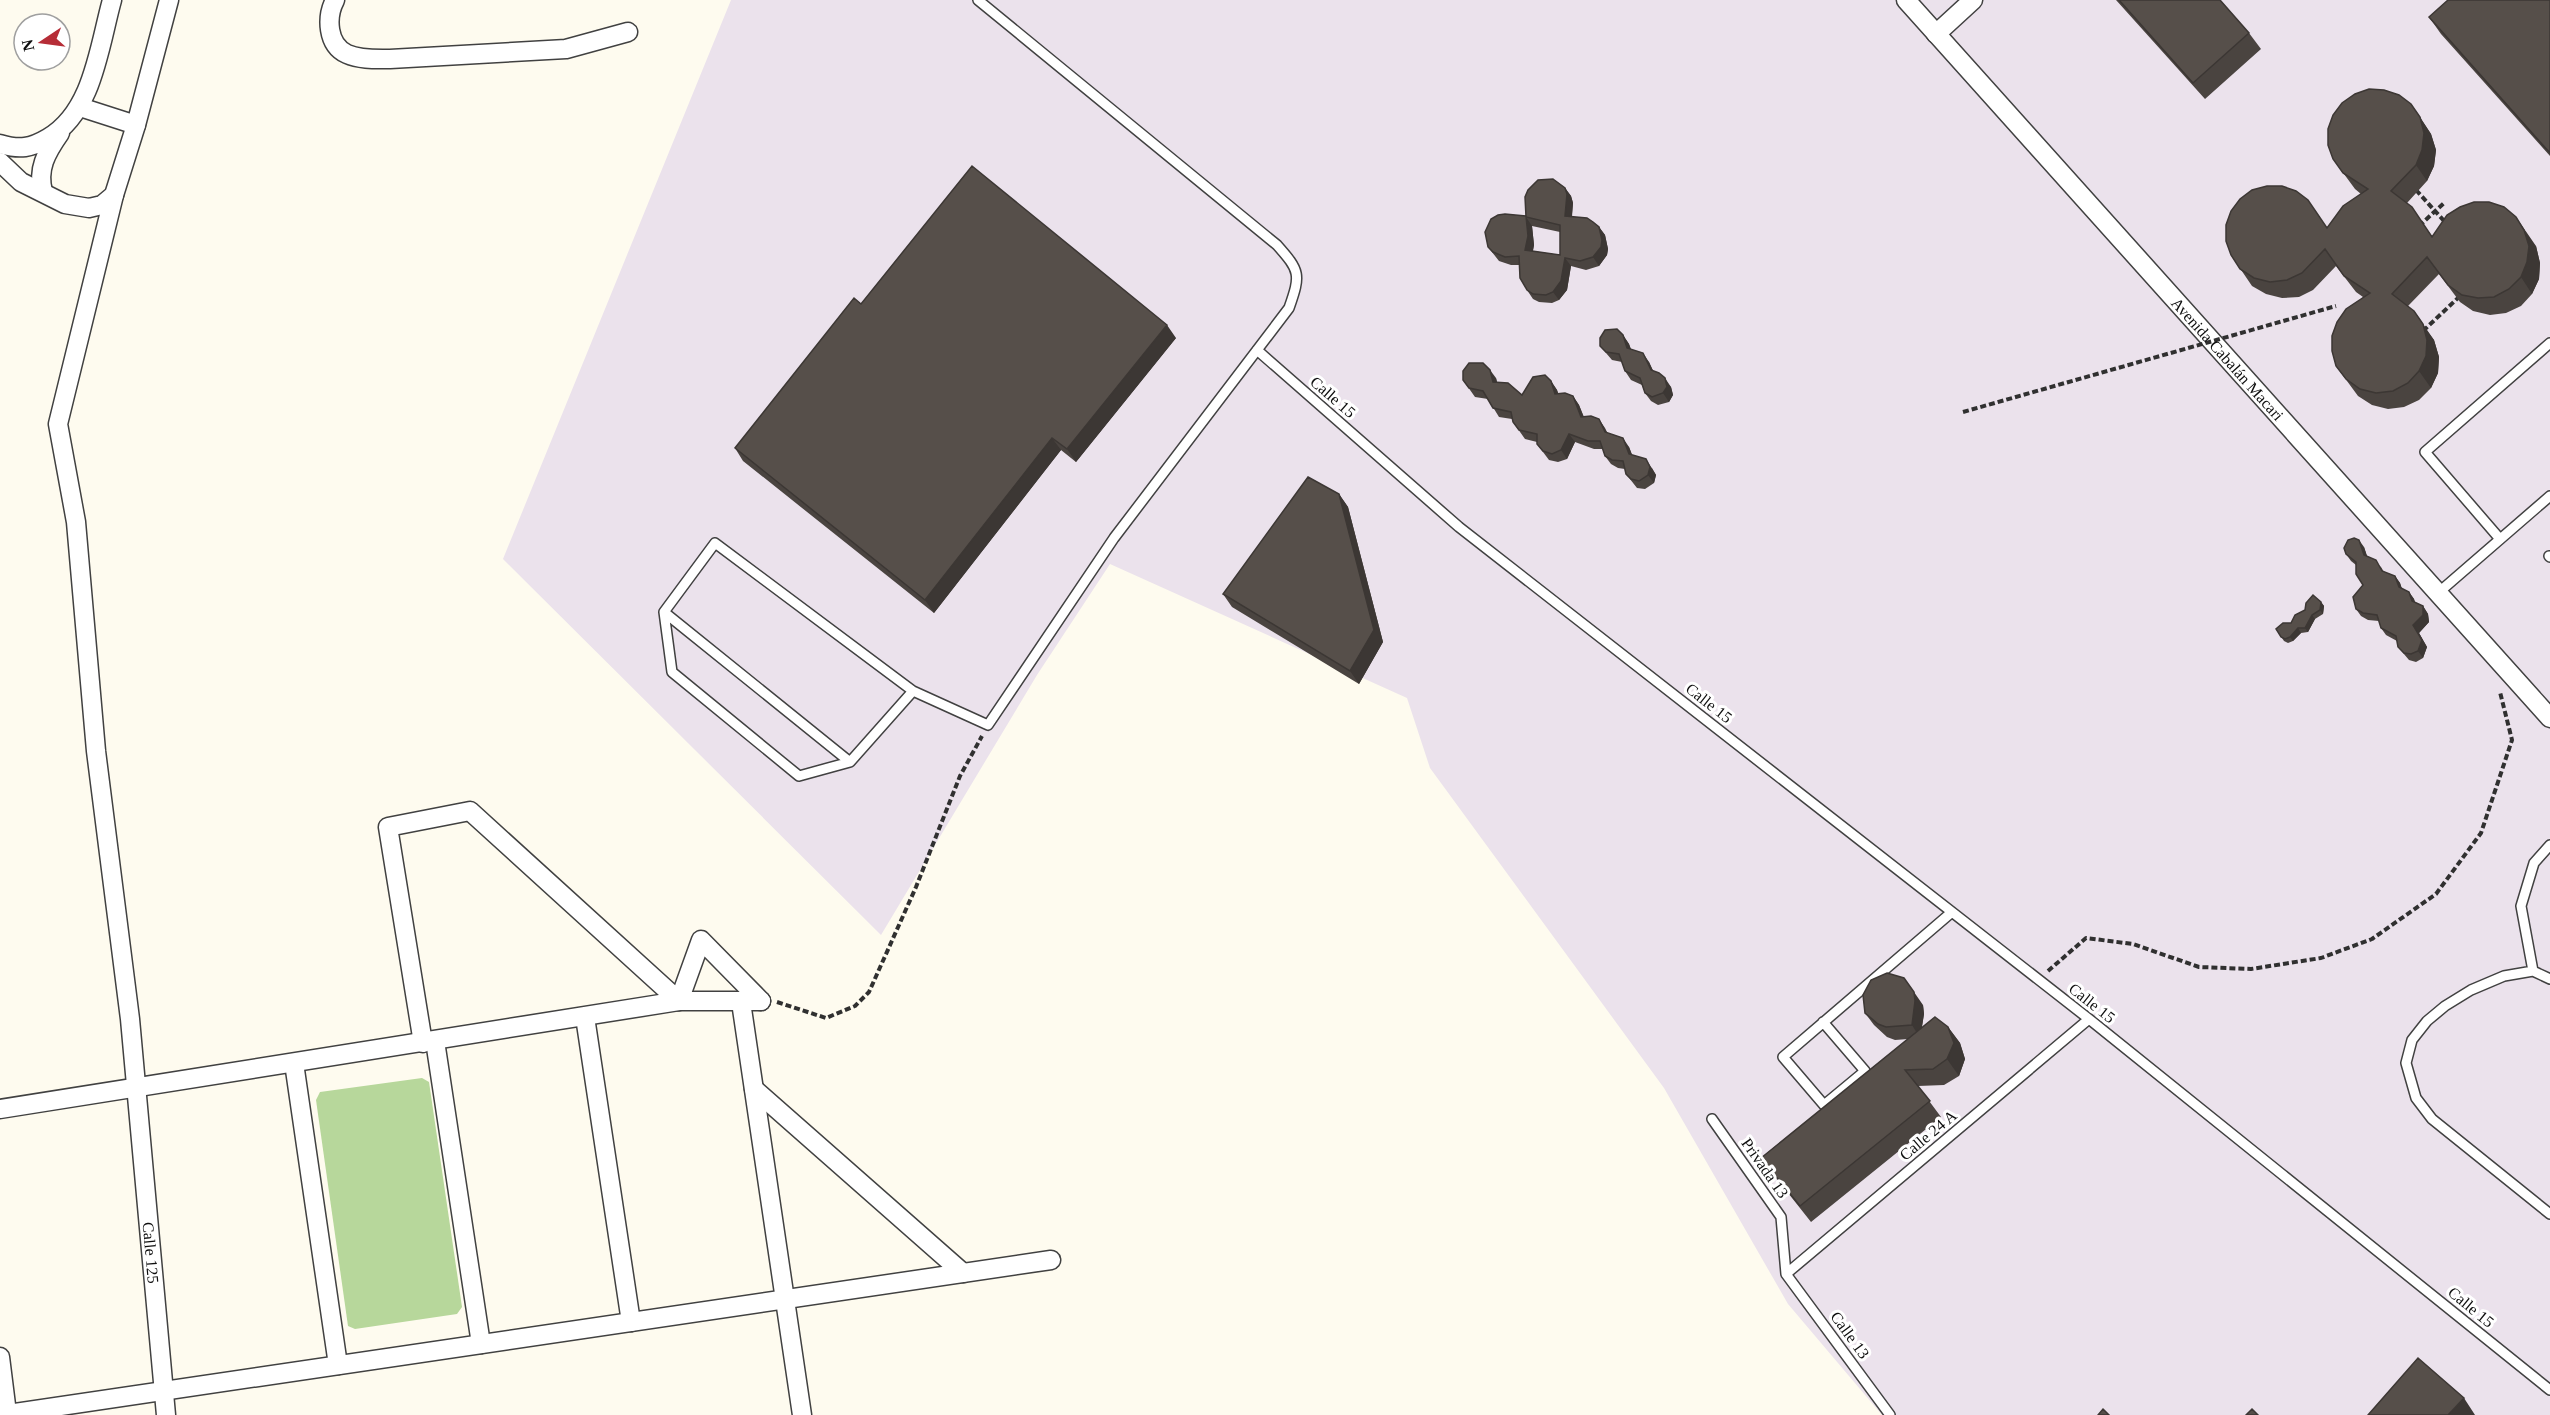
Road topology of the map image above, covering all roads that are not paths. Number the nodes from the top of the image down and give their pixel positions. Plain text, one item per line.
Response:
1 (112, 0) edge
2 (169, 0) edge
3 (335, 0) edge
4 (978, 0) edge
5 (1906, 0) edge
6 (1973, 0) edge
7 (628, 32) dead end
8 (1936, 34) junction
9 (80, 108) junction
10 (136, 125) junction
11 (63, 130) junction
12 (0, 144) edge
13 (0, 162) edge
14 (43, 192) junction
15 (114, 195) junction
16 (2550, 344) edge
17 (1257, 350) junction
18 (2550, 496) edge
19 (2500, 539) junction
20 (2438, 593) junction
21 (664, 612) junction
22 (913, 691) junction
23 (2550, 717) edge
24 (850, 762) junction
25 (2550, 845) edge
26 (1952, 912) junction
27 (2533, 971) junction
28 (2550, 979) edge
29 (679, 1001) junction
30 (741, 1002) junction
31 (585, 1017) junction
32 (2089, 1019) junction
33 (1823, 1022) junction
34 (429, 1042) junction
35 (294, 1063) junction
36 (136, 1088) junction
37 (754, 1089) junction
38 (0, 1109) edge
39 (1712, 1119) dead end
40 (2550, 1214) edge
41 (1051, 1260) dead end
42 (963, 1273) junction
43 (1786, 1274) junction
44 (784, 1299) junction
45 (631, 1322) junction
46 (480, 1344) junction
47 (0, 1358) edge
48 (338, 1365) junction
49 (164, 1390) junction
50 (2550, 1390) edge
51 (4, 1414) edge
52 (166, 1415) edge
53 (802, 1415) edge
54 (1890, 1415) edge

1 - 9 street
2 - 10 street
3 - 7 street
4 - 17 lane
5 - 8 street, Avenida Cabalán Macari
6 - 8 street
8 - 20 street, Avenida Cabalán Macari
9 - 10 street
9 - 11 street
10 - 15 street
11 - 12 street
11 - 14 street
13 - 14 street
14 - 15 street
15 - 36 street, Calle 125
16 - 19 lane
17 - 22 lane
17 - 26 lane, Calle 15
18 - 19 lane
19 - 20 lane
20 - 23 street, Avenida Cabalán Macari
21 - 22 lane
21 - 24 lane
21 - 24 lane
22 - 24 lane
25 - 27 lane
26 - 32 lane, Calle 15
26 - 33 lane
27 - 28 lane
27 - 40 lane
29 - 30 street
29 - 30 street
29 - 31 street
29 - 34 street
30 - 37 street
31 - 34 street
31 - 45 street
32 - 43 lane, Calle 24 A
32 - 50 lane, Calle 15
33 - 33 lane
34 - 35 street
34 - 46 street
35 - 36 street
35 - 48 street
36 - 38 street
36 - 49 street, Calle 125
37 - 42 street
37 - 44 street
39 - 43 lane, Privada 13
41 - 42 street
42 - 44 street
43 - 54 lane, Calle 13
44 - 45 street
44 - 53 street
45 - 46 street
46 - 48 street
47 - 51 street
48 - 49 street
49 - 51 street
49 - 52 street, Calle 125

